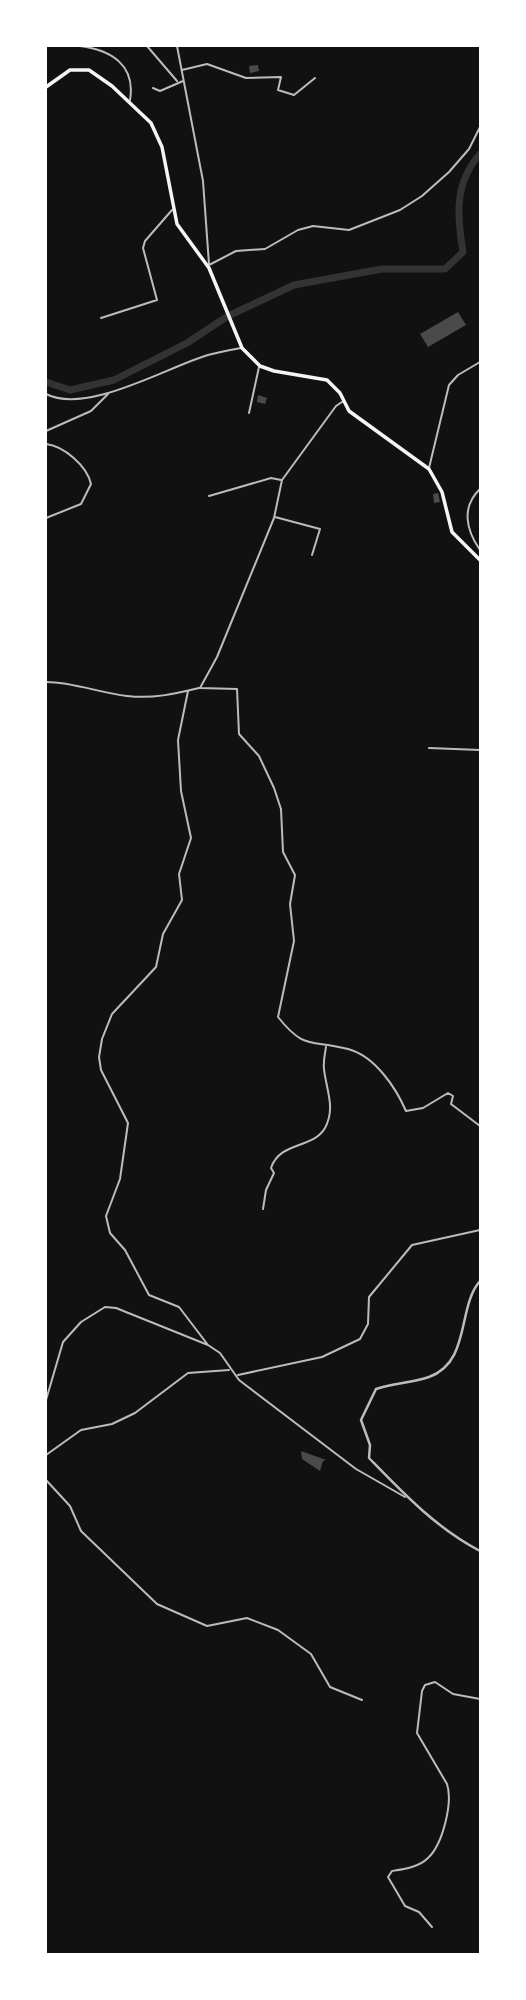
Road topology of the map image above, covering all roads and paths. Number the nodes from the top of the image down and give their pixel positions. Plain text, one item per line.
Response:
1 (80, 46) edge
2 (146, 46) edge
3 (177, 46) edge
4 (182, 71) junction
5 (314, 78) dead end
6 (177, 81) junction
7 (184, 81) junction
8 (46, 87) edge
9 (153, 88) dead end
10 (130, 102) junction
11 (481, 127) edge
12 (172, 210) junction
13 (209, 267) junction
14 (101, 318) dead end
15 (242, 348) junction
16 (481, 362) edge
17 (260, 366) junction
18 (109, 393) junction
19 (46, 394) edge
20 (342, 402) junction
21 (249, 413) dead end
22 (46, 431) edge
23 (46, 444) edge
24 (429, 469) junction
25 (282, 480) junction
26 (481, 489) edge
27 (209, 496) dead end
28 (274, 517) junction
29 (46, 518) edge
30 (472, 536) junction
31 (481, 536) edge
32 (481, 550) edge
33 (312, 555) dead end
34 (481, 560) edge
35 (46, 681) edge
36 (200, 688) junction
37 (188, 691) junction
38 (429, 748) dead end
39 (481, 750) edge
40 (326, 1046) junction
41 (481, 1126) edge
42 (263, 1209) dead end
43 (481, 1230) edge
44 (481, 1281) edge
45 (208, 1345) junction
46 (230, 1370) junction
47 (237, 1375) junction
48 (46, 1400) edge
49 (46, 1455) edge
50 (46, 1480) edge
51 (405, 1497) junction
52 (481, 1551) edge
53 (481, 1699) edge
54 (362, 1700) dead end
55 (432, 1927) dead end

1 - 10 street
2 - 6 street
3 - 4 street
4 - 5 street
4 - 7 street
6 - 7 street
6 - 9 street
7 - 13 street
8 - 10 main road
10 - 12 main road
11 - 13 street
12 - 13 main road
12 - 14 street
13 - 15 main road
15 - 17 main road
15 - 18 street
16 - 24 street
17 - 20 main road
17 - 21 street
18 - 19 street
18 - 22 street
20 - 24 main road
20 - 25 street
23 - 29 street
24 - 34 main road
25 - 27 street
25 - 28 street
26 - 30 street
28 - 33 street
28 - 36 street
30 - 31 street
30 - 32 street
35 - 37 street
36 - 37 street
36 - 40 street
37 - 45 street
38 - 39 street
40 - 41 street
40 - 42 street
43 - 47 street
44 - 51 street
45 - 46 street
45 - 48 street
46 - 47 street
46 - 49 street
47 - 51 street
50 - 54 street
51 - 52 street
53 - 55 street

